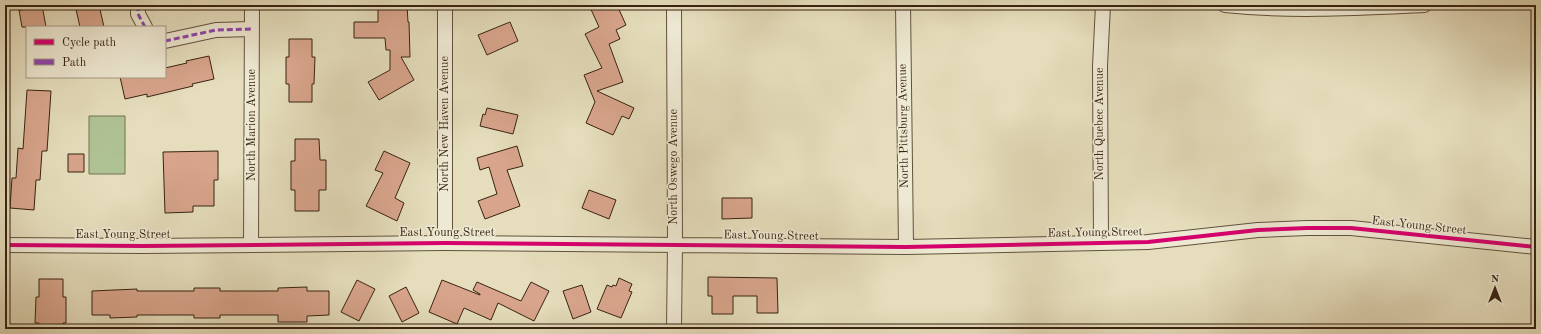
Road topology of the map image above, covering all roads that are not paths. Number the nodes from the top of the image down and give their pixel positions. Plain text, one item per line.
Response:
1 (138, 5) edge
2 (252, 5) edge
3 (445, 5) edge
4 (674, 5) edge
5 (902, 5) edge
6 (1103, 5) edge
7 (1225, 5) edge
8 (1424, 5) edge
9 (144, 26) edge
10 (252, 29) junction
11 (166, 41) edge
12 (445, 243) junction
13 (1101, 243) junction
14 (251, 244) junction
15 (5, 245) edge
16 (675, 245) junction
17 (906, 247) junction
18 (1536, 247) edge
19 (674, 329) edge

1 - 9 street
2 - 10 street, North Marion Avenue
3 - 12 street, North New Haven Avenue
4 - 16 street, North Oswego Avenue
5 - 17 street, North Pittsburg Avenue
6 - 13 street, North Quebec Avenue
7 - 8 street
10 - 11 street
10 - 14 street, North Marion Avenue
12 - 14 street, East Young Street
12 - 16 street, East Young Street
13 - 17 street, East Young Street
13 - 18 street, East Young Street
14 - 15 street, East Young Street
16 - 17 street, East Young Street
16 - 19 street, North Oswego Avenue

